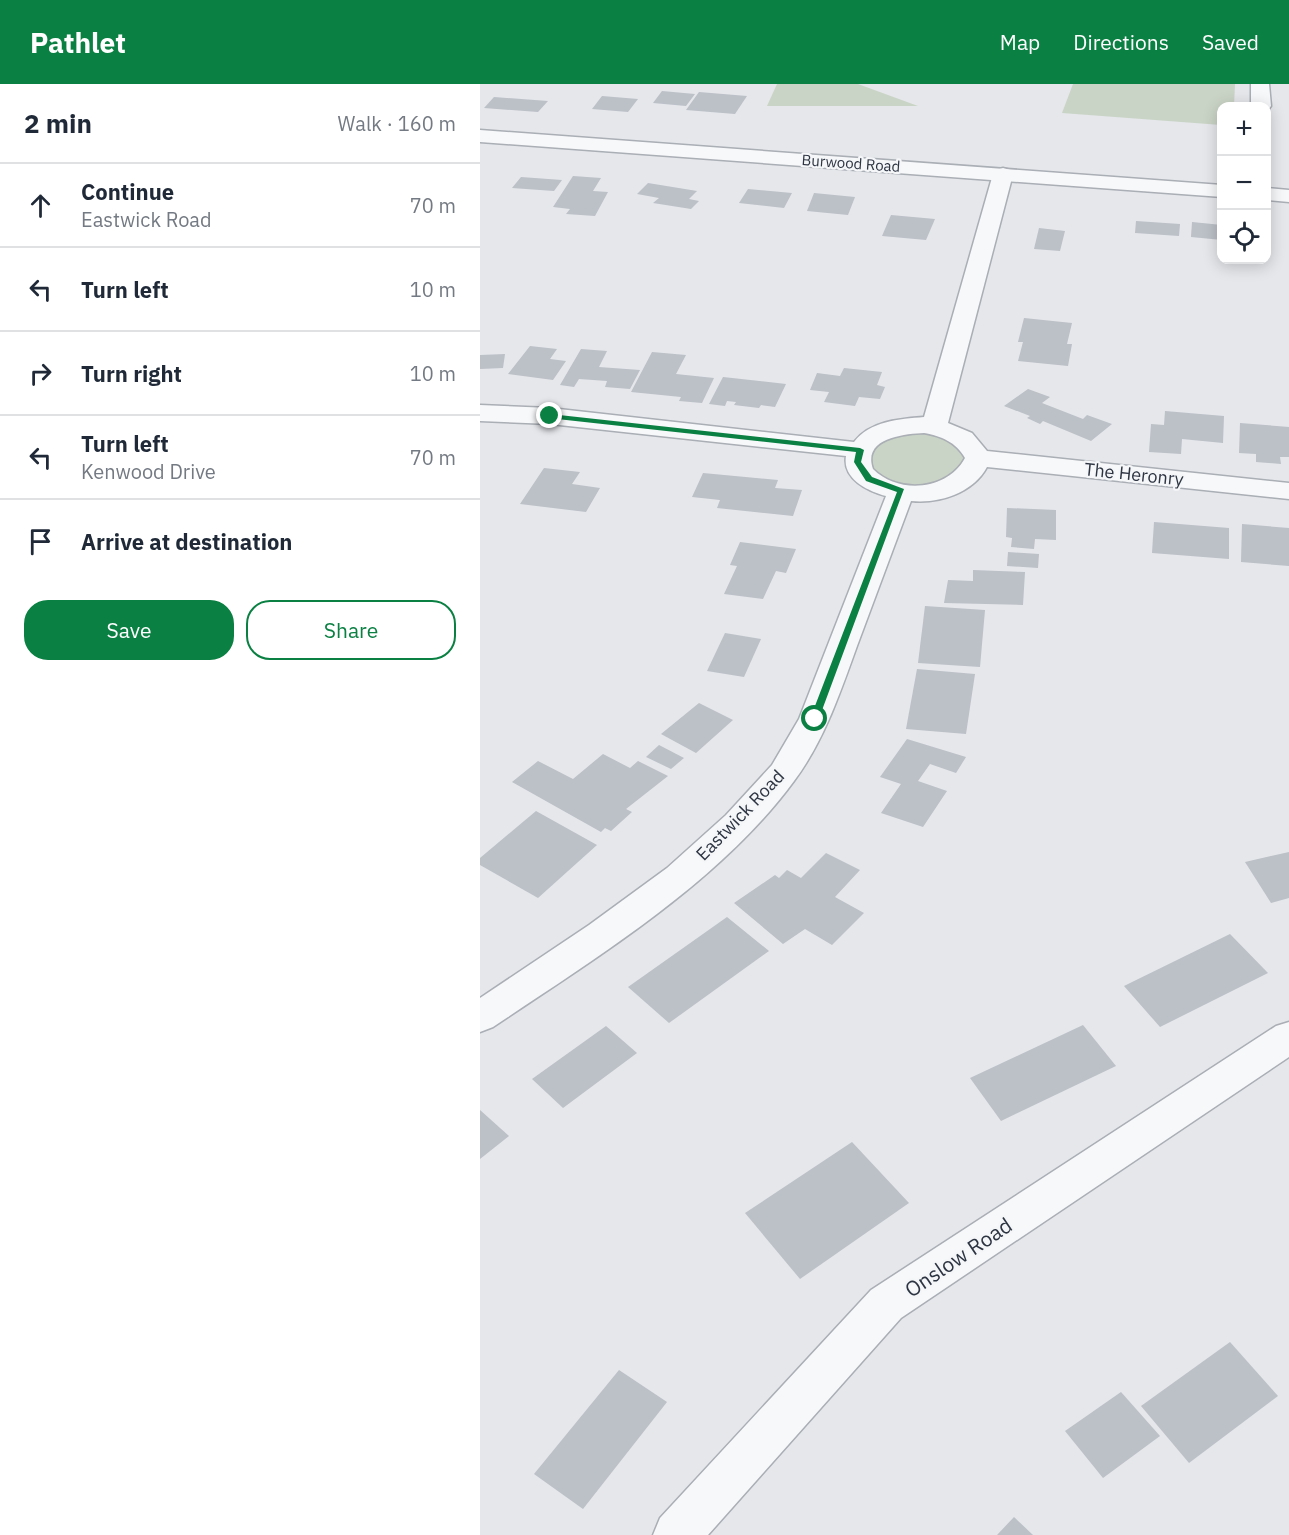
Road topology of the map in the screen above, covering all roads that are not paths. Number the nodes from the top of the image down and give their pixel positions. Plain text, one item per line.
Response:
1 (1260, 84) edge
2 (1262, 102) edge
3 (480, 136) edge
4 (1003, 174) junction
5 (1217, 191) edge
6 (1271, 194) edge
7 (1289, 196) edge
8 (480, 413) edge
9 (934, 427) junction
10 (860, 450) junction
11 (978, 458) junction
12 (901, 491) junction
13 (1289, 491) edge
14 (480, 1017) edge
15 (1289, 1037) edge
16 (677, 1535) edge

1 - 2 street
3 - 4 street, Burwood Road
4 - 5 street, Burwood Road
4 - 9 street
6 - 7 street
8 - 10 street
9 - 10 street
9 - 11 street
10 - 12 street
11 - 12 street
11 - 13 street, The Heronry
12 - 14 street, Eastwick Road
15 - 16 street, Onslow Road

